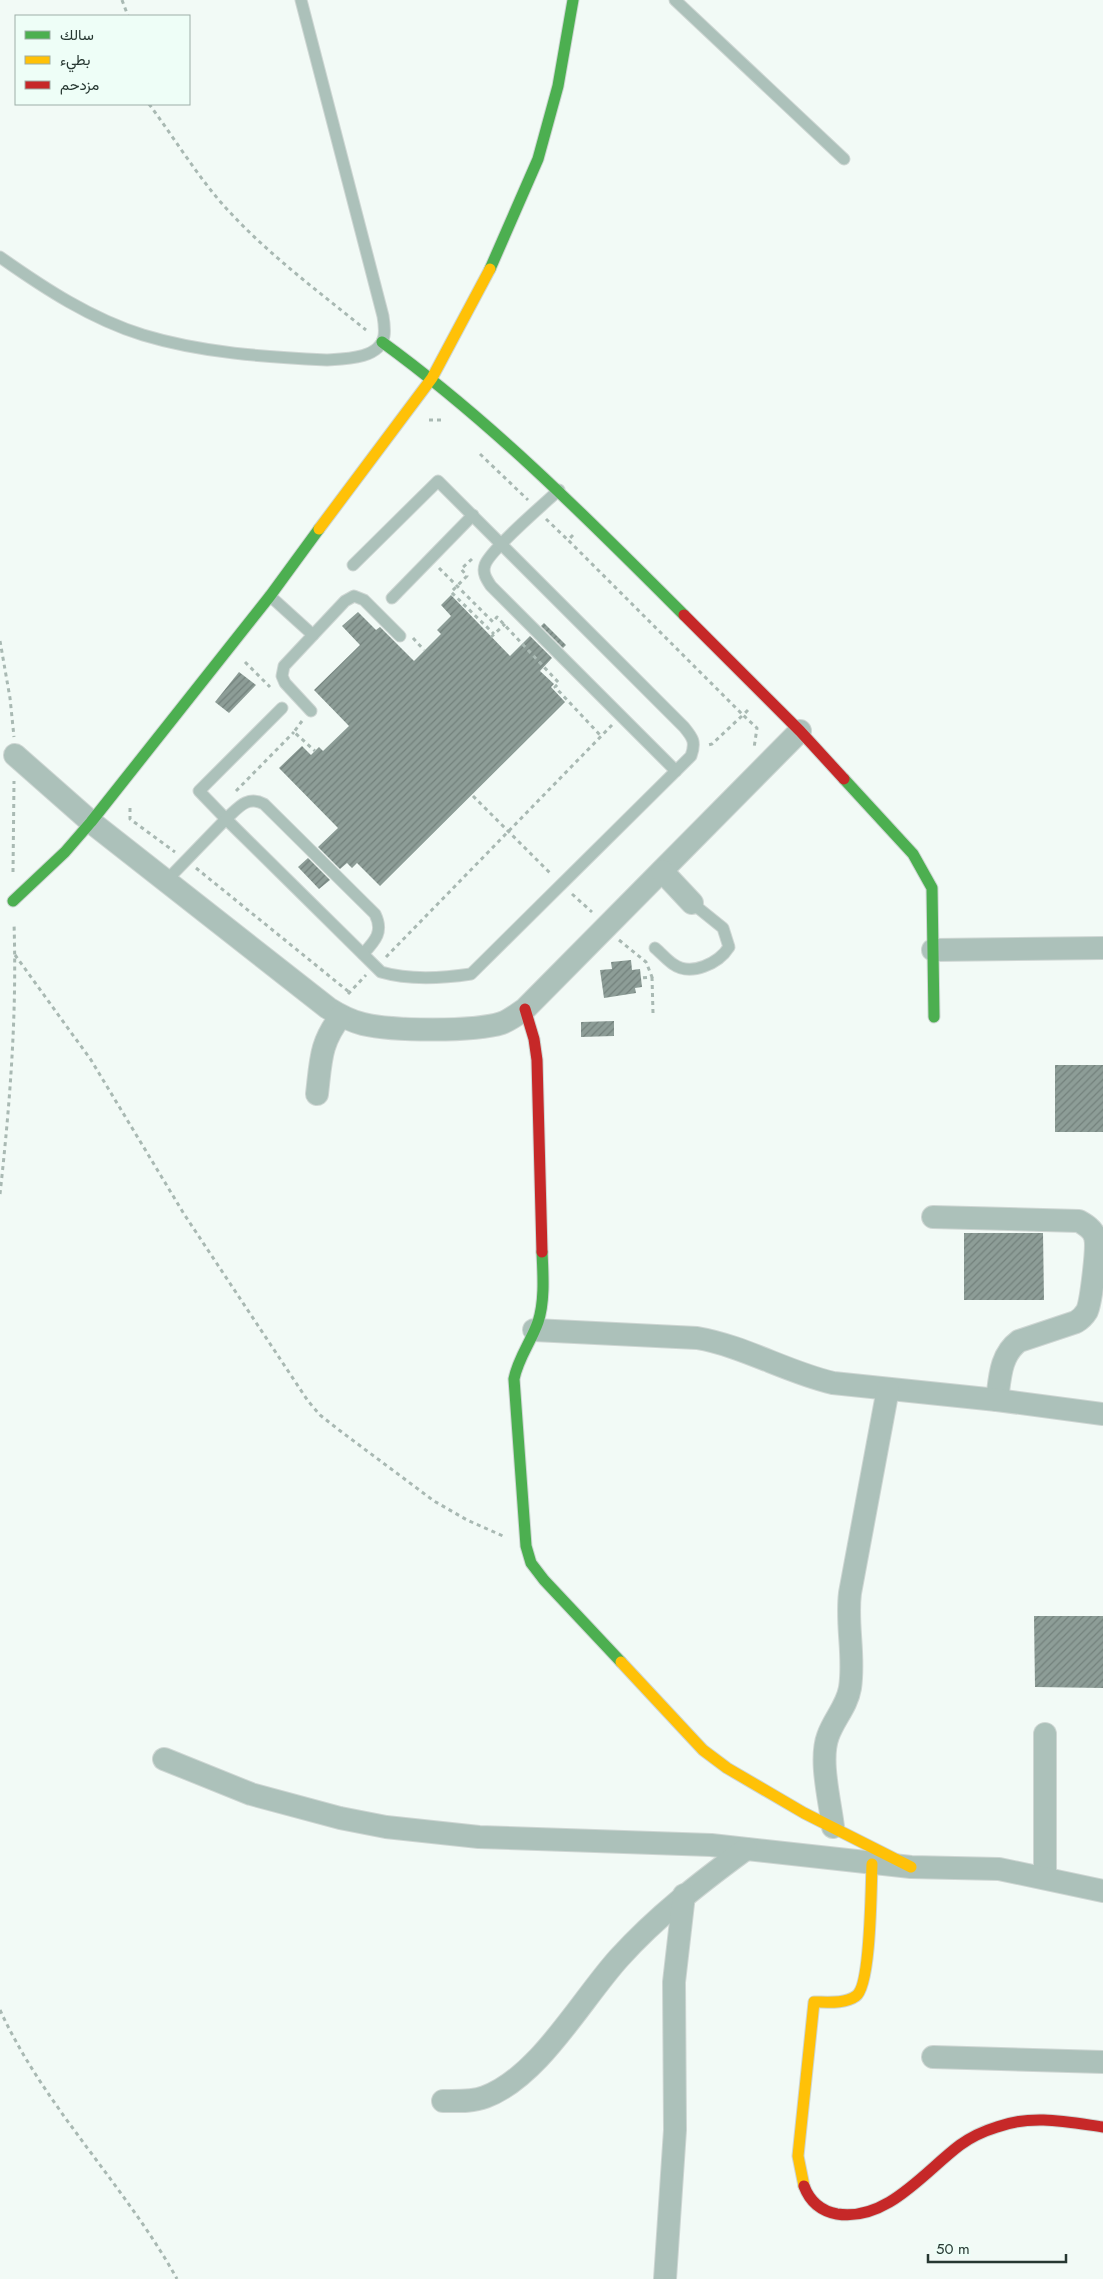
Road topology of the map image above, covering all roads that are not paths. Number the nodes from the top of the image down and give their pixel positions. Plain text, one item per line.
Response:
1 (301, 0) edge
2 (675, 0) edge
3 (575, 2) edge
4 (844, 159) dead end
5 (0, 257) edge
6 (382, 342) junction
7 (432, 378) junction
8 (558, 490) junction
9 (473, 516) junction
10 (502, 544) junction
11 (354, 565) dead end
12 (270, 596) junction
13 (392, 598) dead end
14 (313, 635) junction
15 (400, 636) dead end
16 (282, 708) dead end
17 (311, 711) dead end
18 (800, 731) junction
19 (15, 756) dead end
20 (676, 771) junction
21 (226, 819) junction
22 (91, 822) junction
23 (662, 871) junction
24 (166, 881) junction
25 (13, 901) dead end
26 (692, 903) joint
27 (655, 948) dead end
28 (1103, 948) edge
29 (933, 950) junction
30 (363, 954) junction
31 (525, 1009) junction
32 (341, 1016) junction
33 (934, 1017) dead end
34 (317, 1094) dead end
35 (933, 1217) dead end
36 (534, 1330) junction
37 (888, 1390) junction
38 (997, 1400) junction
39 (1103, 1414) edge
40 (1045, 1734) dead end
41 (164, 1759) dead end
42 (833, 1827) junction
43 (746, 1849) junction
44 (872, 1864) junction
45 (911, 1867) junction
46 (1045, 1878) junction
47 (1103, 1891) edge
48 (684, 1895) junction
49 (933, 2057) dead end
50 (1103, 2062) edge
51 (443, 2101) dead end
52 (1103, 2127) edge
53 (666, 2279) edge

1 - 6 lane
2 - 4 lane
3 - 7 street
5 - 6 lane
6 - 7 street
7 - 8 street
7 - 12 street
8 - 10 lane
8 - 18 street
9 - 10 lane
9 - 11 lane
9 - 13 lane
10 - 20 lane
10 - 20 lane
12 - 14 lane
12 - 22 street
14 - 15 lane
14 - 17 lane
16 - 21 lane
18 - 23 street
18 - 29 street
19 - 22 street
20 - 30 lane
21 - 24 lane
21 - 30 lane
21 - 30 lane
22 - 24 street
22 - 25 street
23 - 26 street
23 - 31 street
24 - 32 street
26 - 27 lane
28 - 29 street
29 - 33 street
31 - 32 street
31 - 36 street
32 - 34 street
35 - 38 street
36 - 37 street
36 - 42 street
37 - 38 street
37 - 42 street
38 - 39 street
40 - 46 street
41 - 43 street
42 - 45 street
43 - 44 street
43 - 48 street
44 - 45 street
44 - 52 street
45 - 46 street
46 - 47 street
48 - 51 street
48 - 53 street
49 - 50 street

